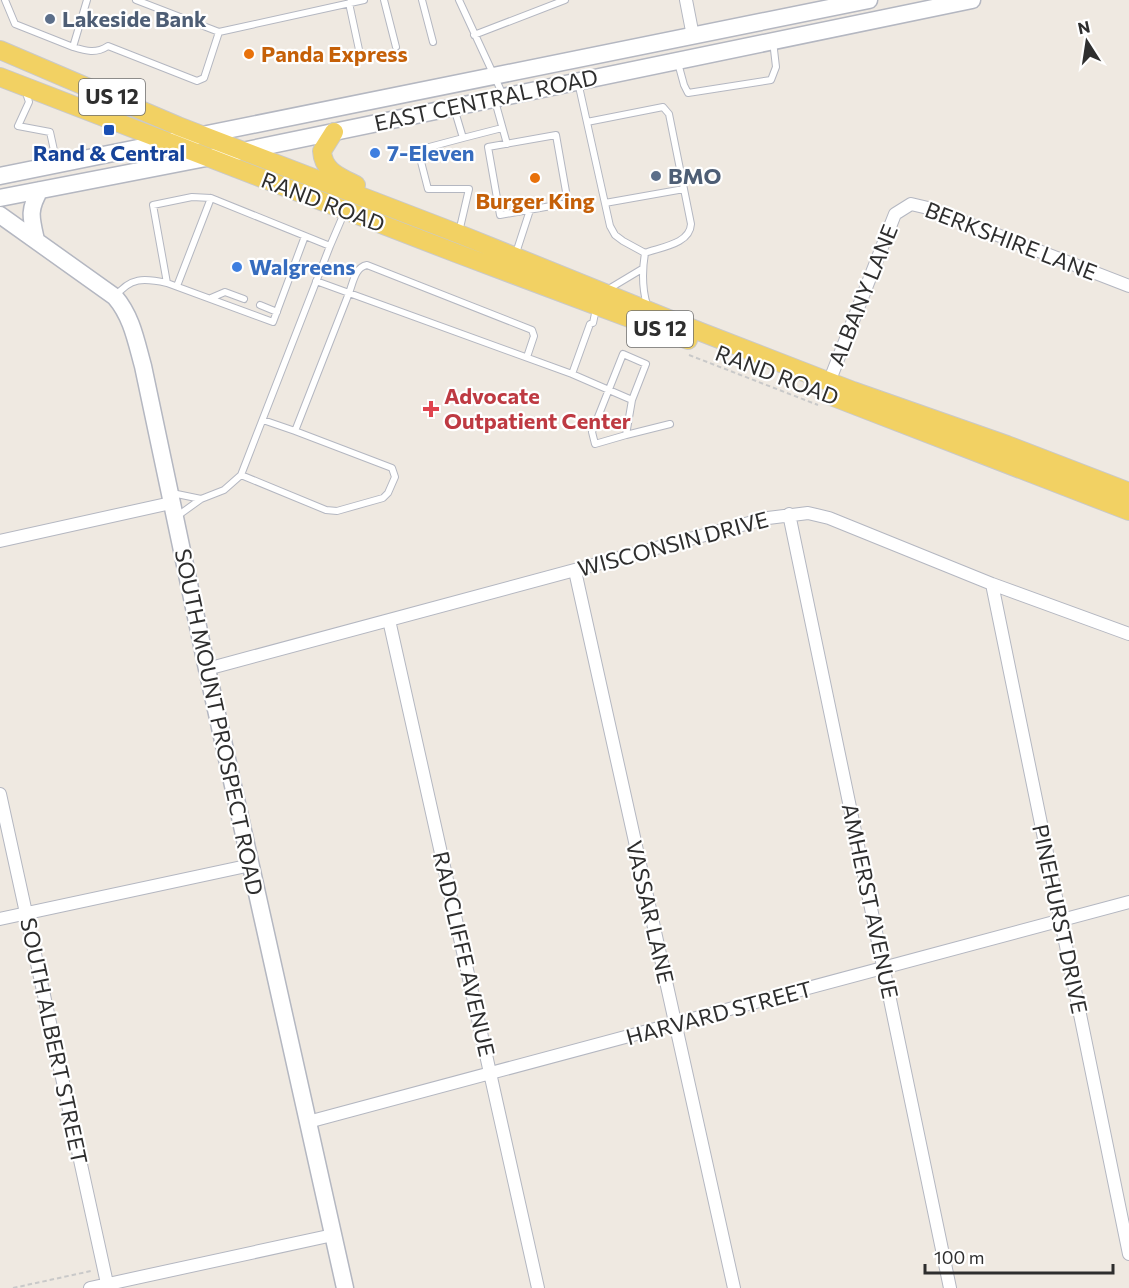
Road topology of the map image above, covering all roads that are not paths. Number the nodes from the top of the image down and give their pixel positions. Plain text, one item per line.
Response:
1 (5, 0) edge
2 (87, 0) edge
3 (136, 0) edge
4 (159, 0) edge
5 (364, 0) edge
6 (384, 0) edge
7 (422, 0) edge
8 (459, 0) edge
9 (565, 0) edge
10 (686, 0) edge
11 (869, 0) edge
12 (972, 0) edge
13 (349, 3) junction
14 (947, 3) edge
15 (161, 10) junction
16 (219, 32) junction
17 (474, 35) junction
18 (693, 36) junction
19 (773, 41) junction
20 (433, 42) dead end
21 (73, 46) junction
22 (396, 47) dead end
23 (0, 50) edge
24 (361, 59) dead end
25 (677, 60) junction
26 (493, 76) junction
27 (0, 77) edge
28 (578, 81) junction
29 (27, 96) dead end
30 (499, 98) junction
31 (454, 107) junction
32 (587, 122) junction
33 (502, 128) junction
34 (334, 132) junction
35 (202, 135) junction
36 (463, 138) junction
37 (168, 142) junction
38 (507, 144) junction
39 (242, 151) junction
40 (208, 158) junction
41 (58, 165) junction
42 (0, 176) edge
43 (684, 189) junction
44 (40, 190) junction
45 (0, 198) edge
46 (211, 198) junction
47 (605, 203) junction
48 (530, 210) junction
49 (345, 211) junction
50 (895, 214) joint
51 (0, 215) edge
52 (415, 218) junction
53 (459, 234) junction
54 (305, 236) junction
55 (36, 240) junction
56 (330, 246) junction
57 (645, 253) junction
58 (515, 257) junction
59 (642, 269) junction
60 (316, 281) junction
61 (166, 283) junction
62 (177, 286) junction
63 (1129, 286) edge
64 (349, 293) junction
65 (115, 297) junction
66 (210, 298) junction
67 (244, 299) dead end
68 (600, 299) junction
69 (260, 305) dead end
70 (648, 311) junction
71 (277, 312) junction
72 (527, 357) junction
73 (572, 374) junction
74 (831, 377) dead end
75 (608, 389) junction
76 (632, 400) junction
77 (263, 420) junction
78 (670, 424) dead end
79 (295, 431) junction
80 (626, 435) junction
81 (241, 476) junction
82 (1129, 492) edge
83 (201, 499) junction
84 (172, 505) junction
85 (1129, 511) edge
86 (789, 514) junction
87 (0, 541) edge
88 (575, 571) junction
89 (992, 584) junction
90 (389, 620) junction
91 (1129, 634) edge
92 (207, 669) junction
93 (0, 794) edge
94 (251, 865) junction
95 (1129, 902) edge
96 (26, 914) junction
97 (0, 919) edge
98 (1060, 920) junction
99 (884, 969) junction
100 (676, 1025) junction
101 (490, 1073) junction
102 (308, 1122) junction
103 (333, 1235) junction
104 (1129, 1254) edge
105 (108, 1286) edge
106 (90, 1288) edge
107 (345, 1288) edge
108 (538, 1288) edge
109 (734, 1288) edge
110 (950, 1288) edge

1 - 21 lane
2 - 21 lane
3 - 15 lane
4 - 15 lane
5 - 13 lane
6 - 22 lane
7 - 20 lane
8 - 17 lane
9 - 17 lane
10 - 18 street
11 - 18 main road, EAST CENTRAL ROAD
12 - 14 main road, EAST CENTRAL ROAD
13 - 16 lane
13 - 24 lane
14 - 19 main road, EAST CENTRAL ROAD
15 - 16 lane
16 - 21 lane
17 - 26 lane
18 - 26 main road, EAST CENTRAL ROAD
19 - 25 main road, EAST CENTRAL ROAD
19 - 25 lane
23 - 35 main road, US 12
25 - 28 main road, EAST CENTRAL ROAD
26 - 30 lane
26 - 35 main road, EAST CENTRAL ROAD
27 - 37 main road, US 12
28 - 30 main road, EAST CENTRAL ROAD
28 - 32 lane
29 - 41 lane
30 - 31 main road, EAST CENTRAL ROAD
30 - 33 lane
31 - 34 main road, EAST CENTRAL ROAD
31 - 36 lane
32 - 43 lane
32 - 47 lane
33 - 36 lane
33 - 38 lane
34 - 39 main road, EAST CENTRAL ROAD
34 - 52 main road
35 - 37 main road, EAST CENTRAL ROAD
35 - 39 main road, RAND ROAD / US 12
36 - 53 lane
37 - 40 main road, RAND ROAD / US 12
37 - 41 main road, EAST CENTRAL ROAD
38 - 48 lane
38 - 48 lane
39 - 40 main road, EAST CENTRAL ROAD
39 - 52 main road, RAND ROAD / US 12
40 - 44 main road, EAST CENTRAL ROAD
40 - 49 main road, RAND ROAD / US 12
41 - 42 main road, EAST CENTRAL ROAD
43 - 47 lane
43 - 57 lane
44 - 45 main road, EAST CENTRAL ROAD
44 - 55 main road
46 - 54 lane
46 - 61 lane
46 - 62 lane
47 - 57 lane
48 - 58 lane
49 - 56 lane
49 - 68 main road, RAND ROAD / US 12
50 - 63 street, BERKSHIRE LANE
50 - 74 street, ALBANY LANE
51 - 55 main road, SOUTH MOUNT PROSPECT ROAD
52 - 53 main road, RAND ROAD / US 12
53 - 58 main road, RAND ROAD / US 12
54 - 56 lane
54 - 71 lane
55 - 65 main road, SOUTH MOUNT PROSPECT ROAD
56 - 60 lane
57 - 59 lane
58 - 68 main road, RAND ROAD / US 12
59 - 68 lane
59 - 70 lane
60 - 64 lane
60 - 77 lane
61 - 62 lane
61 - 65 lane
62 - 66 lane
64 - 72 lane
64 - 72 lane
64 - 79 lane
65 - 84 main road, SOUTH MOUNT PROSPECT ROAD
66 - 67 lane
66 - 71 lane
68 - 70 main road, RAND ROAD / US 12
68 - 73 lane
68 - 85 main road, RAND ROAD / US 12
69 - 71 lane
70 - 82 main road, RAND ROAD / US 12
72 - 73 lane
73 - 75 lane
75 - 76 lane
75 - 76 lane
75 - 80 lane
76 - 80 lane
77 - 79 lane
77 - 81 lane
78 - 80 lane
79 - 81 lane
81 - 83 lane
83 - 84 lane
83 - 84 lane
84 - 87 street
84 - 92 main road, SOUTH MOUNT PROSPECT ROAD
86 - 88 street, WISCONSIN DRIVE
86 - 89 street, WISCONSIN DRIVE
86 - 99 street, AMHERST AVENUE
88 - 90 street, WISCONSIN DRIVE
88 - 100 street, VASSAR LANE
89 - 91 street, WISCONSIN DRIVE
89 - 98 street, PINEHURST DRIVE
90 - 92 street, WISCONSIN DRIVE
90 - 101 street, RADCLIFFE AVENUE
92 - 94 main road, SOUTH MOUNT PROSPECT ROAD
93 - 96 street, SOUTH ALBERT STREET
94 - 96 street
94 - 102 main road, SOUTH MOUNT PROSPECT ROAD
95 - 98 street, HARVARD STREET
96 - 97 street
96 - 105 street, SOUTH ALBERT STREET
98 - 99 street, HARVARD STREET
98 - 104 street, PINEHURST DRIVE
99 - 100 street, HARVARD STREET
99 - 110 street, AMHERST AVENUE
100 - 101 street, HARVARD STREET
100 - 109 street, VASSAR LANE
101 - 102 street, HARVARD STREET
101 - 108 street, RADCLIFFE AVENUE
102 - 103 main road, SOUTH MOUNT PROSPECT ROAD
103 - 105 street
103 - 107 main road, SOUTH MOUNT PROSPECT ROAD
105 - 106 street

